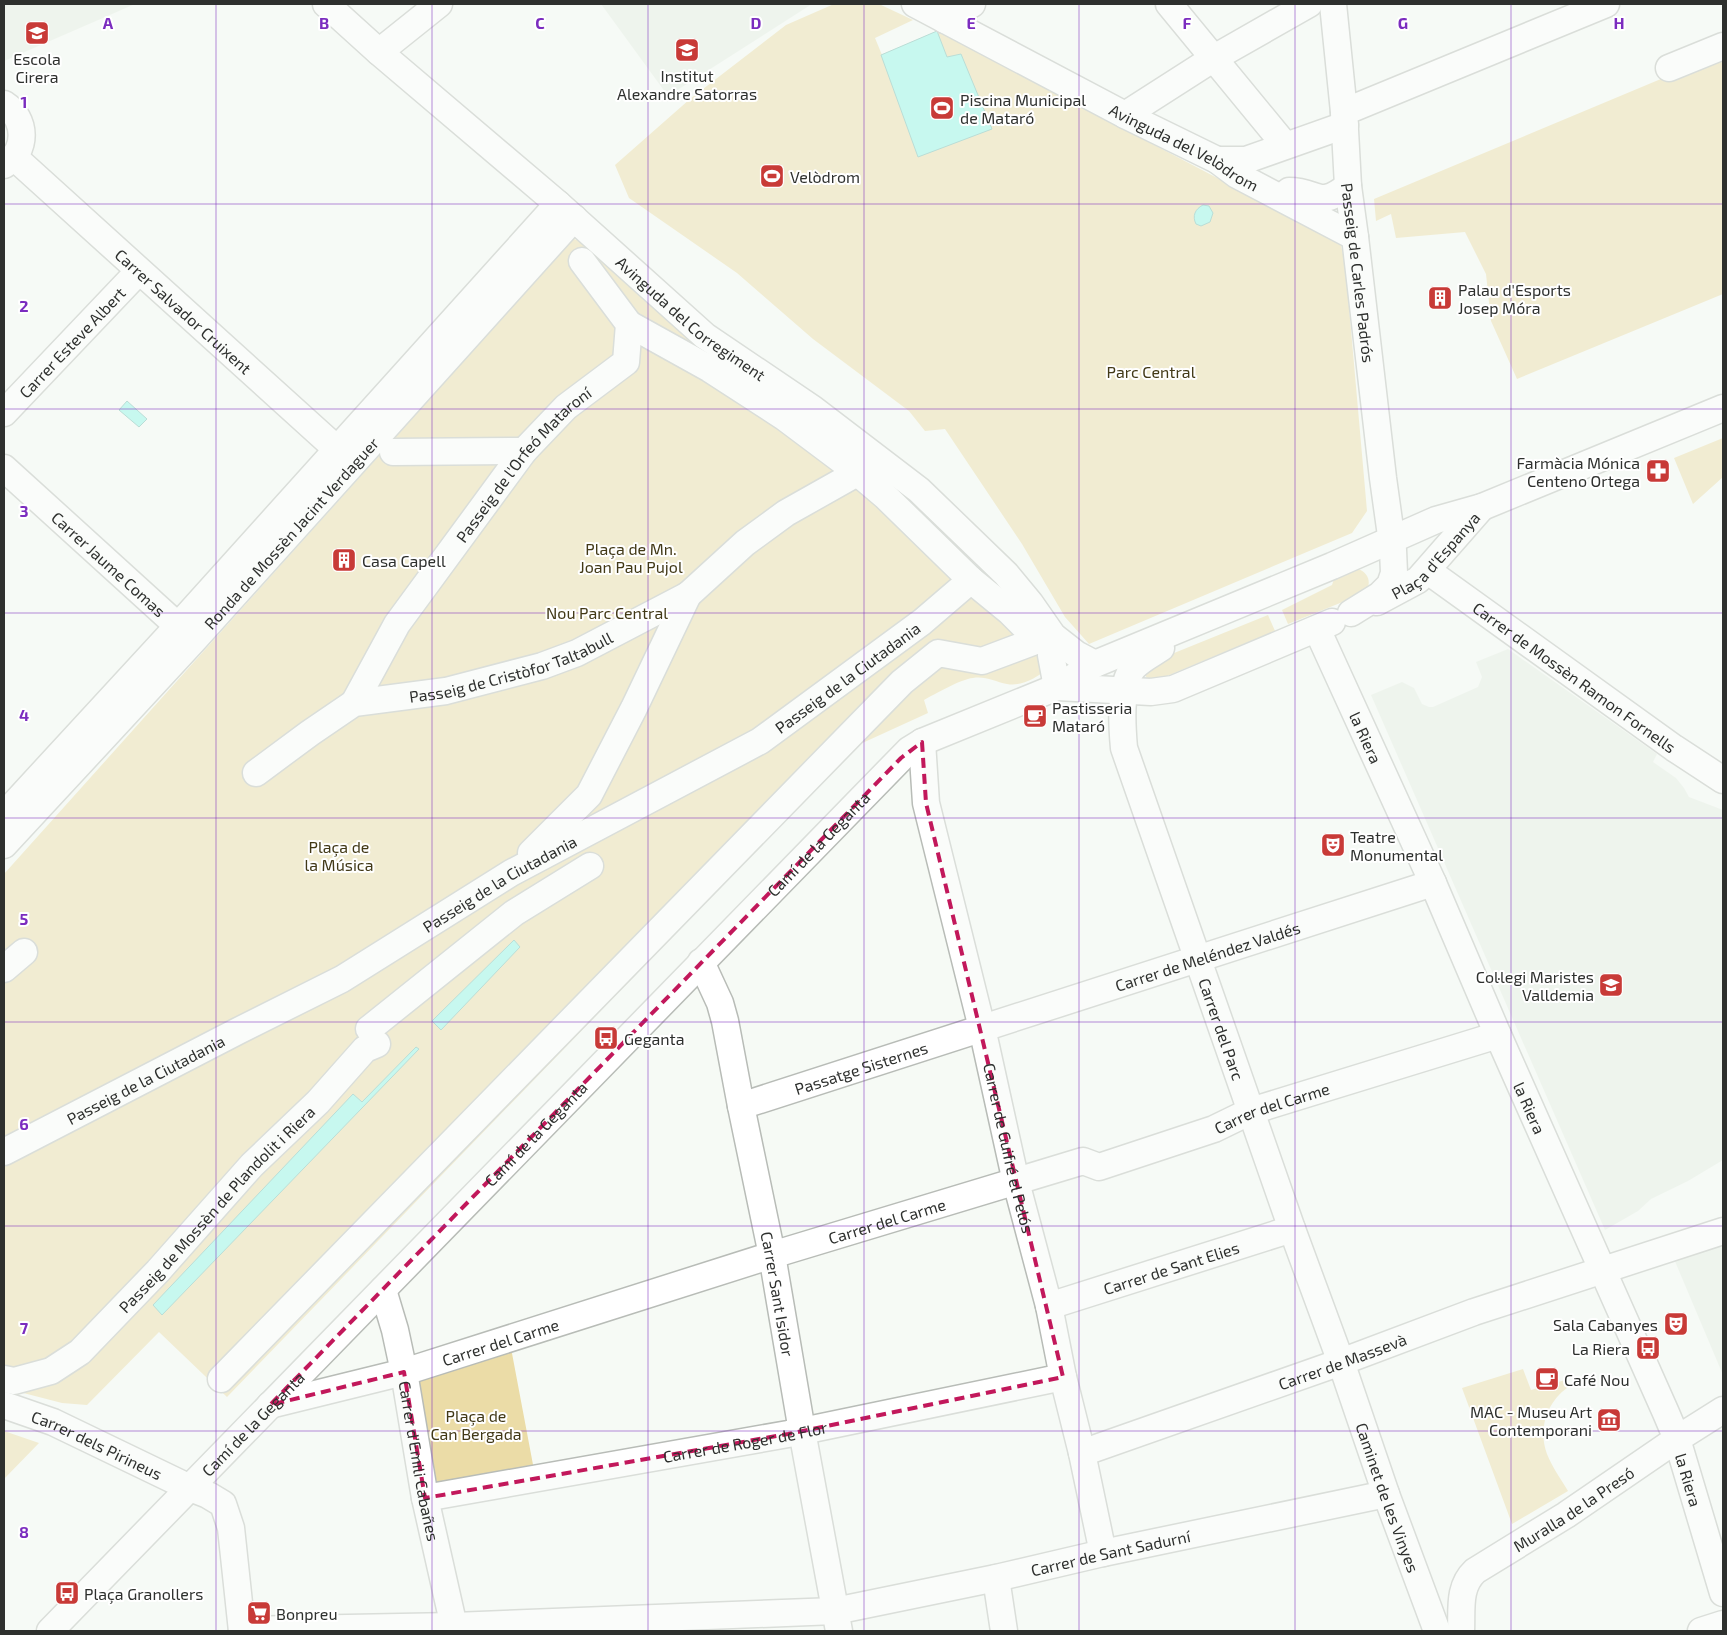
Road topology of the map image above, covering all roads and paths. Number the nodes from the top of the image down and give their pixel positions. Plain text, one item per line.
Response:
1 (326, 4) edge
2 (439, 4) edge
3 (915, 4) edge
4 (972, 4) edge
5 (1170, 4) edge
6 (1309, 4) edge
7 (1333, 4) edge
8 (1606, 4) edge
9 (945, 20) junction
10 (1723, 46) edge
11 (378, 52) junction
12 (1214, 58) junction
13 (1669, 68) dead end
14 (4, 104) edge
15 (1125, 115) junction
16 (1344, 119) junction
17 (1285, 145) junction
18 (1217, 160) junction
19 (9, 161) edge
20 (1348, 186) junction
21 (1268, 190) junction
22 (566, 211) junction
23 (1355, 237) junction
24 (582, 261) dead end
25 (139, 271) junction
26 (629, 324) junction
27 (1723, 408) edge
28 (4, 413) edge
29 (524, 451) junction
30 (393, 452) dead end
31 (345, 457) junction
32 (4, 468) edge
33 (857, 473) junction
34 (1482, 506) junction
35 (1392, 540) junction
36 (1343, 561) junction
37 (1428, 571) junction
38 (972, 580) junction
39 (688, 595) junction
40 (1380, 595) junction
41 (1352, 613) junction
42 (1211, 616) junction
43 (1317, 629) junction
44 (186, 633) junction
45 (1053, 636) junction
46 (1149, 656) junction
47 (1095, 664) junction
48 (1056, 687) junction
49 (1125, 690) junction
50 (354, 703) junction
51 (922, 742) junction
52 (256, 773) dead end
53 (1723, 780) edge
54 (14, 805) edge
55 (4, 845) edge
56 (590, 866) dead end
57 (511, 873) junction
58 (1433, 884) junction
59 (24, 952) dead end
60 (1197, 960) junction
61 (701, 962) junction
62 (4, 969) edge
63 (982, 1028) junction
64 (1498, 1035) junction
65 (741, 1106) junction
66 (1251, 1111) junction
67 (4, 1152) edge
68 (1016, 1182) junction
69 (1292, 1229) junction
70 (1723, 1230) edge
71 (772, 1255) junction
72 (1602, 1270) junction
73 (383, 1290) junction
74 (1049, 1306) junction
75 (1341, 1362) junction
76 (404, 1372) junction
77 (1062, 1377) junction
78 (4, 1379) edge
79 (221, 1379) dead end
80 (4, 1405) edge
81 (270, 1405) junction
82 (1723, 1410) edge
83 (802, 1431) junction
84 (1677, 1439) junction
85 (1082, 1453) junction
86 (190, 1488) junction
87 (1386, 1494) junction
88 (425, 1498) junction
89 (1103, 1554) junction
90 (996, 1578) junction
91 (1723, 1593) edge
92 (837, 1621) edge
93 (1723, 1624) edge
94 (454, 1629) edge
95 (50, 1631) edge
96 (242, 1631) edge
97 (1004, 1631) edge
98 (1438, 1631) edge
99 (1461, 1631) edge
100 (1701, 1631) edge

1 - 11 street, Avinguda del Corregiment
2 - 11 street
3 - 9 street, Avinguda del Velòdrom
4 - 9 street
5 - 12 street
6 - 12 street
7 - 16 street, Passeig de Carles Padrós
8 - 16 street
9 - 15 street, Avinguda del Velòdrom
10 - 13 street
11 - 22 street, Avinguda del Corregiment
12 - 15 street
12 - 17 street
14 - 19 street
15 - 18 street, Avinguda del Velòdrom
16 - 17 street
16 - 20 street, Passeig de Carles Padrós
17 - 18 street
18 - 21 street, Avinguda del Velòdrom
19 - 25 street, Carrer Salvador Cruixent
20 - 21 street, Avinguda del Velòdrom
20 - 23 street, Passeig de Carles Padrós
21 - 23 street, Avinguda del Velòdrom
22 - 31 street, Ronda de Mossèn Jacint Verdaguer
22 - 45 street, Avinguda del Corregiment
23 - 35 street, Passeig de Carles Padrós
24 - 26 street
25 - 28 street, Carrer Esteve Albert
25 - 31 street, Carrer Salvador Cruixent
26 - 29 street, Passeig de l'Orfeó Mataroní
26 - 33 street
27 - 34 street
29 - 30 street
29 - 50 street, Passeig de l'Orfeó Mataroní
31 - 44 street, Ronda de Mossèn Jacint Verdaguer
32 - 44 street, Carrer Jaume Comas
33 - 38 street
33 - 39 street, Passeig de Cristòfor Taltabull
34 - 35 street, Plaça d'Espanya
34 - 37 street, Plaça d'Espanya
35 - 36 street, Plaça d'Espanya
35 - 40 street, Plaça d'Espanya
36 - 40 street, Plaça d'Espanya
36 - 42 street, Plaça d'Espanya
36 - 46 street, Plaça d'Espanya
37 - 41 street, Plaça d'Espanya
37 - 53 street, Carrer de Mossèn Ramon Fornells
38 - 57 street, Passeig de la Ciutadania
38 - 79 street
39 - 50 street, Passeig de Cristòfor Taltabull
39 - 57 street
40 - 41 street, Plaça d'Espanya
41 - 43 street, Plaça d'Espanya
42 - 46 street, Plaça d'Espanya
42 - 47 street, Plaça d'Espanya
43 - 49 street, Plaça d'Espanya
43 - 58 street, la Riera
44 - 54 street, Ronda de Mossèn Jacint Verdaguer
45 - 47 street, Avinguda del Corregiment
45 - 48 street
46 - 49 street, Plaça d'Espanya
47 - 48 street, Plaça d'Espanya
48 - 49 street, Plaça d'Espanya
48 - 51 street, Camí de la Geganta
49 - 60 street, Carrer del Parc
50 - 52 street
51 - 61 street, Camí de la Geganta
51 - 63 street, Carrer de Guifré el Pelós
54 - 55 street, Ronda de Mossèn Jacint Verdaguer
56 - 78 street, Passeig de Mossèn de Plandolit i Riera
57 - 67 street, Passeig de la Ciutadania
58 - 60 street, Carrer de Meléndez Valdés
58 - 64 street, la Riera
59 - 62 street
60 - 63 street, Carrer de Meléndez Valdés
60 - 66 street, Carrer del Parc
61 - 65 street, Carrer Sant Isidor
61 - 73 street, Camí de la Geganta
63 - 65 street, Passatge Sisternes
63 - 68 street, Carrer de Guifré el Pelós
64 - 66 street, Carrer del Carme
64 - 72 street, la Riera
65 - 71 street, Carrer Sant Isidor
66 - 68 street, Carrer del Carme
66 - 69 street, Carrer del Parc
68 - 71 street, Carrer del Carme
68 - 74 street, Carrer de Guifré el Pelós
69 - 74 street, Carrer de Sant Elies
69 - 75 street, Carrer del Parc
70 - 72 street, Carrer de Massevà
71 - 76 street, Carrer del Carme
71 - 83 street, Carrer Sant Isidor
72 - 75 street, Carrer de Massevà
72 - 84 street, la Riera
73 - 76 street, Carrer d'Emili Cabañes
73 - 81 street, Camí de la Geganta
74 - 77 street, Carrer de Guifré el Pelós
75 - 85 street, Carrer de Massevà
75 - 87 street, Caminet de les Vinyes
76 - 81 street, Carrer del Carme
76 - 88 street, Carrer d'Emili Cabañes
77 - 83 street, Carrer de Roger de Flor
77 - 85 street, Carrer de Guifré el Pelós
80 - 86 street, Carrer dels Pirineus
81 - 86 street, Camí de la Geganta
82 - 84 street, Muralla de la Presó
83 - 88 street, Carrer de Roger de Flor
83 - 92 street, Carrer Sant Isidor
84 - 91 street, la Riera
84 - 99 street, Muralla de la Presó
85 - 89 street, Carrer de Guifré el Pelós
86 - 95 street, Camí de la Geganta
86 - 96 street, Carrer dels Pirineus
87 - 89 street, Carrer de Sant Sadurní
87 - 98 street, Caminet de les Vinyes
88 - 94 street, Carrer d'Emili Cabañes
89 - 90 street, Carrer de Sant Sadurní
90 - 92 street, Carrer de Sant Sadurní
90 - 97 street
92 - 94 street, Carrer de Sant Sadurní
93 - 100 street
94 - 96 street, Carrer de Sant Sadurní

